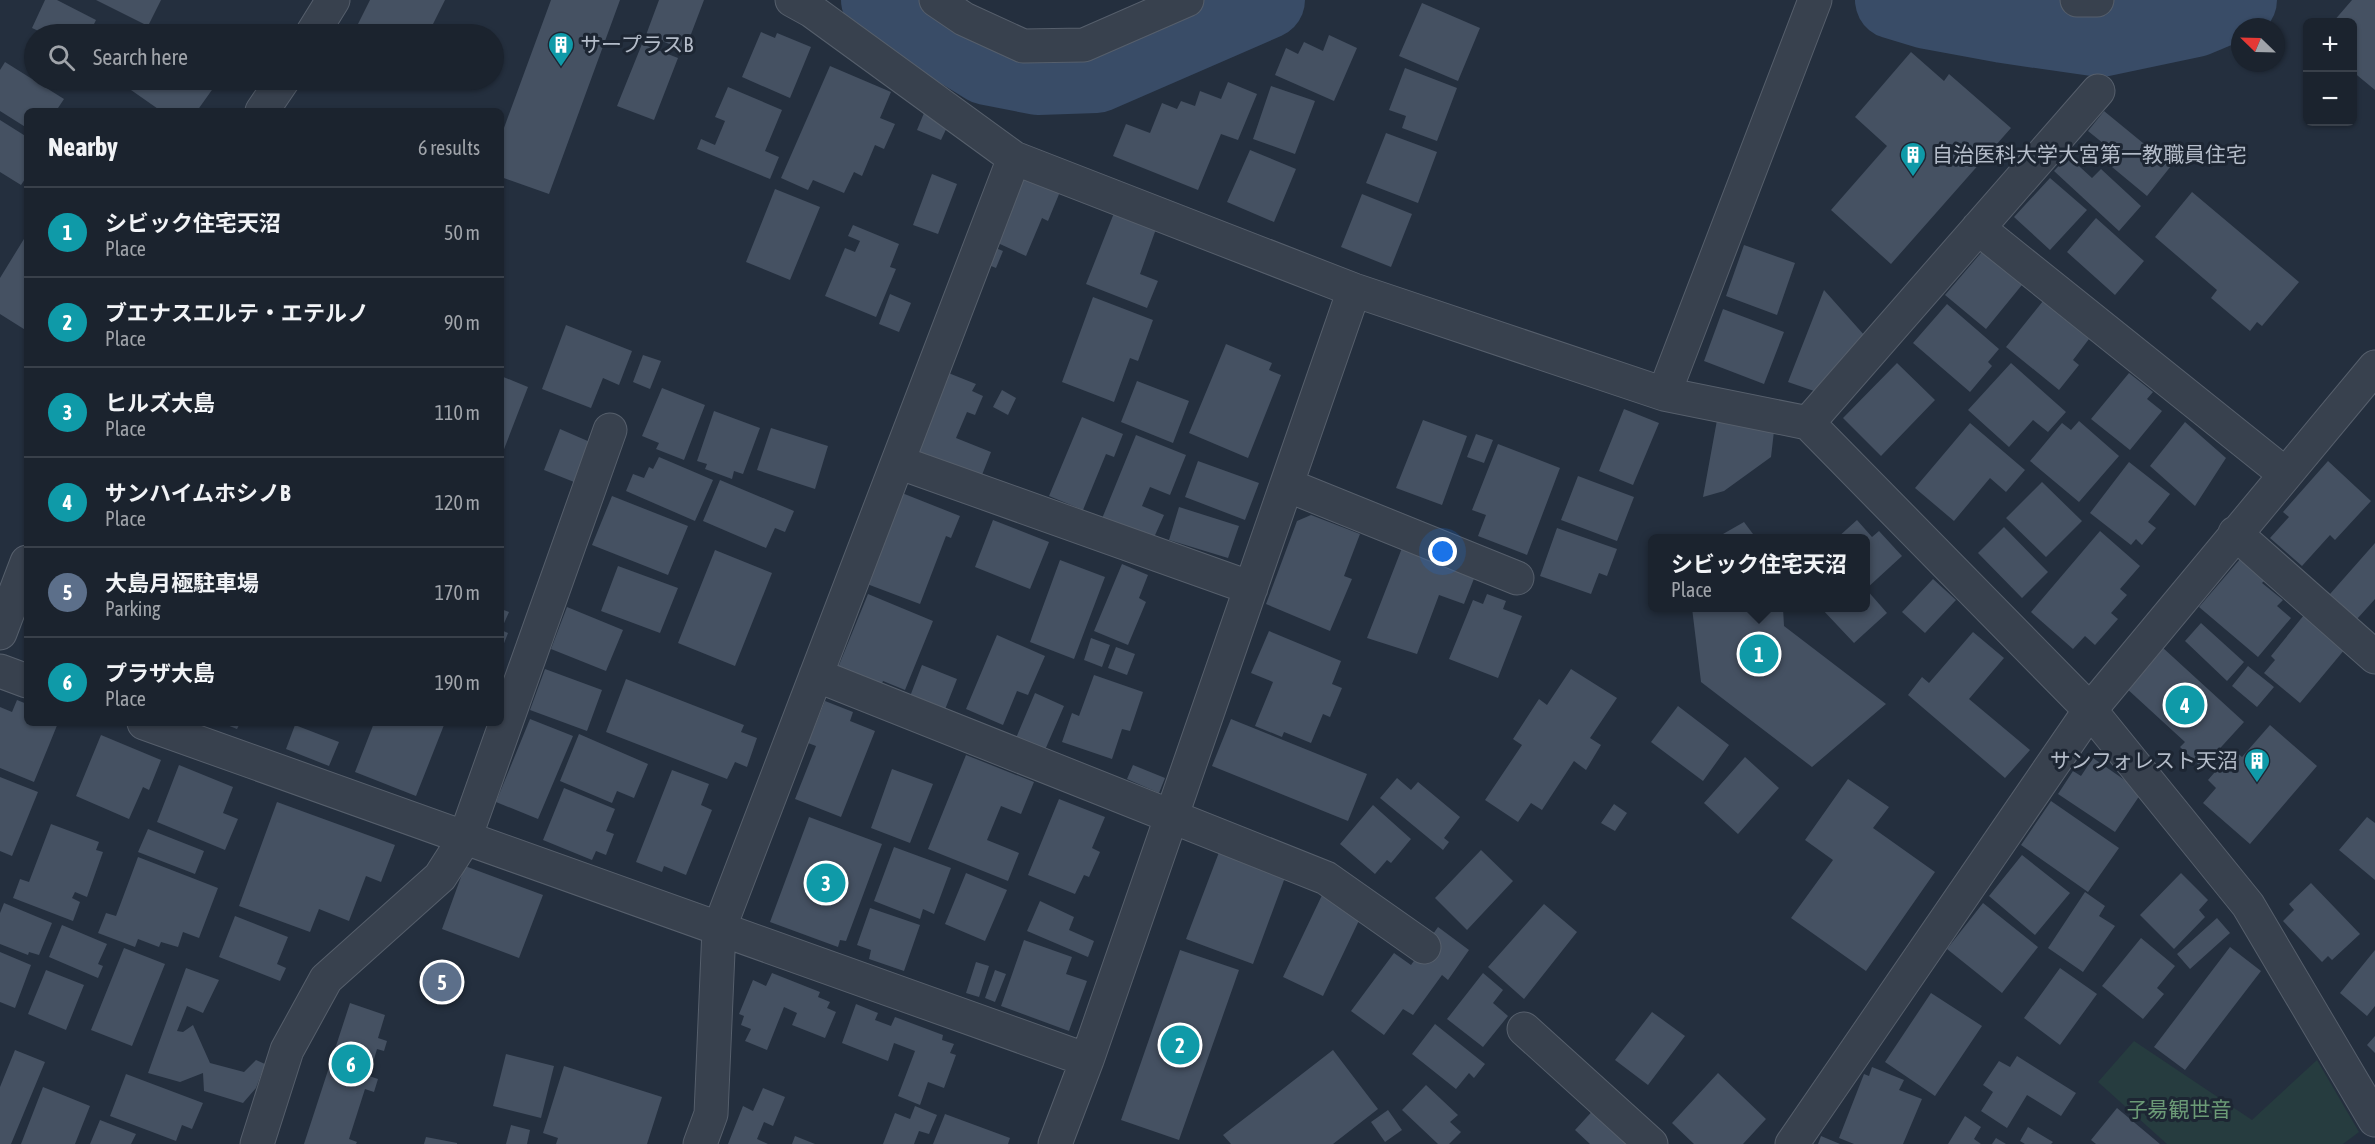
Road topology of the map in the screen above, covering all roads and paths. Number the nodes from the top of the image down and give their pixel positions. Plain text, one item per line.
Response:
1 (333, 0) edge
2 (792, 0) edge
3 (936, 0) edge
4 (1186, 0) edge
5 (2077, 0) edge
6 (2097, 0) edge
7 (1814, 6) edge
8 (318, 24) edge
9 (276, 90) edge
10 (2098, 91) dead end
11 (264, 108) edge
12 (1014, 158) junction
13 (1978, 228) junction
14 (1354, 290) junction
15 (2375, 367) edge
16 (1664, 394) junction
17 (1808, 423) junction
18 (610, 430) dead end
19 (898, 462) junction
20 (2285, 474) junction
21 (1287, 484) junction
22 (2235, 533) junction
23 (24, 570) edge
24 (1517, 578) dead end
25 (1251, 588) junction
26 (0, 633) edge
27 (2375, 657) edge
28 (0, 671) edge
29 (816, 675) junction
30 (24, 680) edge
31 (2090, 710) junction
32 (152, 726) edge
33 (1170, 818) junction
34 (465, 838) junction
35 (719, 929) junction
36 (1424, 947) dead end
37 (1524, 1029) dead end
38 (1087, 1060) junction
39 (2375, 1120) edge
40 (2375, 1136) edge
41 (257, 1144) edge
42 (700, 1144) edge
43 (1056, 1144) edge
44 (1651, 1144) edge
45 (1792, 1144) edge
46 (2367, 1144) edge

1 - 8 street
2 - 12 street
3 - 4 street
5 - 6 street
7 - 16 street
9 - 11 street
10 - 13 street
12 - 14 street
12 - 19 street
13 - 17 street
13 - 20 street
14 - 16 street
14 - 21 street
15 - 20 street
16 - 17 street
17 - 31 street
18 - 34 street
19 - 25 street
19 - 29 street
20 - 22 street
21 - 24 street
21 - 25 street
22 - 27 street
22 - 31 street
23 - 26 street
25 - 33 street
28 - 30 street
29 - 33 street
29 - 35 street
31 - 39 street
31 - 45 street
32 - 34 street
33 - 36 street
33 - 38 street
34 - 35 street
34 - 41 street
35 - 38 street
35 - 42 street
37 - 44 street
38 - 43 street
40 - 46 street

